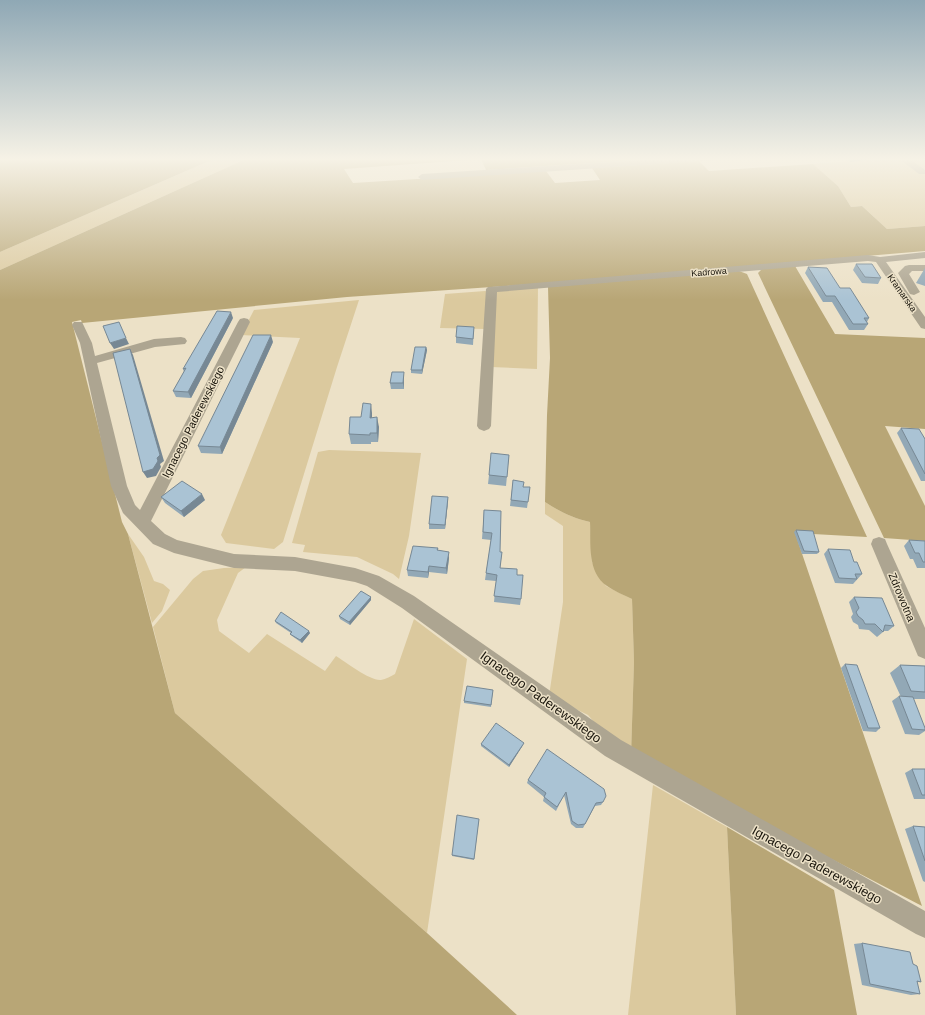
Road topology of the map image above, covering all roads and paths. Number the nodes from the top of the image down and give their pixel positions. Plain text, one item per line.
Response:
1 (925, 255) edge
2 (902, 257) junction
3 (881, 260) junction
4 (914, 268) junction
5 (925, 268) edge
6 (925, 308) edge
7 (244, 322) dead end
8 (78, 325) dead end
9 (925, 325) edge
10 (181, 341) dead end
11 (90, 361) junction
12 (484, 426) dead end
13 (142, 522) junction
14 (879, 544) dead end
15 (925, 650) edge
16 (925, 925) edge

1 - 2 street, Kadrowa
2 - 3 street, Kadrowa
2 - 4 street
3 - 9 street, Kramarska
3 - 12 street, Kadrowa
4 - 5 street
4 - 6 street
7 - 13 street, Ignacego Paderewskiego
8 - 11 street, Ignacego Paderewskiego
10 - 11 street
11 - 13 street, Ignacego Paderewskiego
13 - 16 street, Ignacego Paderewskiego
14 - 15 street, Zdrowotna

